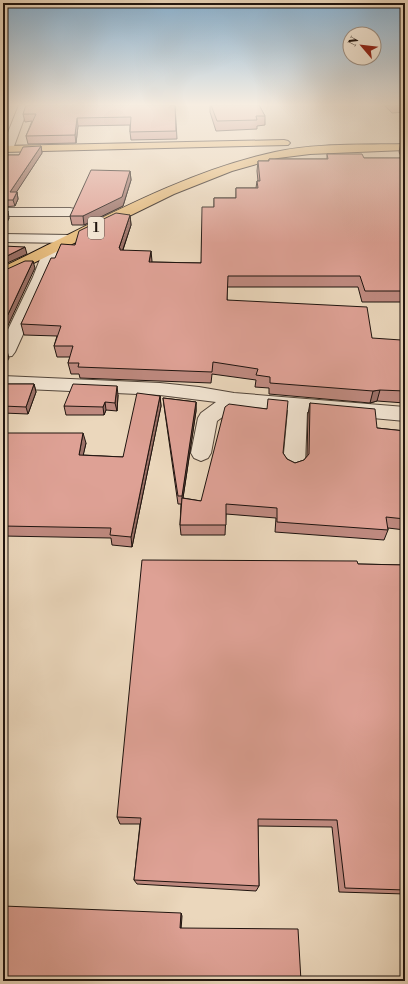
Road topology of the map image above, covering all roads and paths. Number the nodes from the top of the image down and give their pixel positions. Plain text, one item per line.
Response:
1 (172, 151) edge
2 (312, 151) edge
3 (186, 157) dead end
4 (194, 167) dead end
5 (189, 182) junction
6 (3, 212) edge
7 (70, 212) edge
8 (3, 238) edge
9 (73, 239) junction
10 (52, 249) junction
11 (3, 273) edge
12 (6, 352) edge
13 (3, 382) edge
14 (234, 399) junction
15 (298, 405) junction
16 (405, 414) edge
17 (201, 453) dead end
18 (294, 464) edge

1 - 3 highway
2 - 5 highway, 1
4 - 5 highway
5 - 9 highway, 1
6 - 7 street
8 - 9 street
9 - 10 highway, 1
10 - 11 highway, 1
10 - 12 street
13 - 14 street
14 - 15 street
14 - 17 street
15 - 16 street
15 - 18 street

